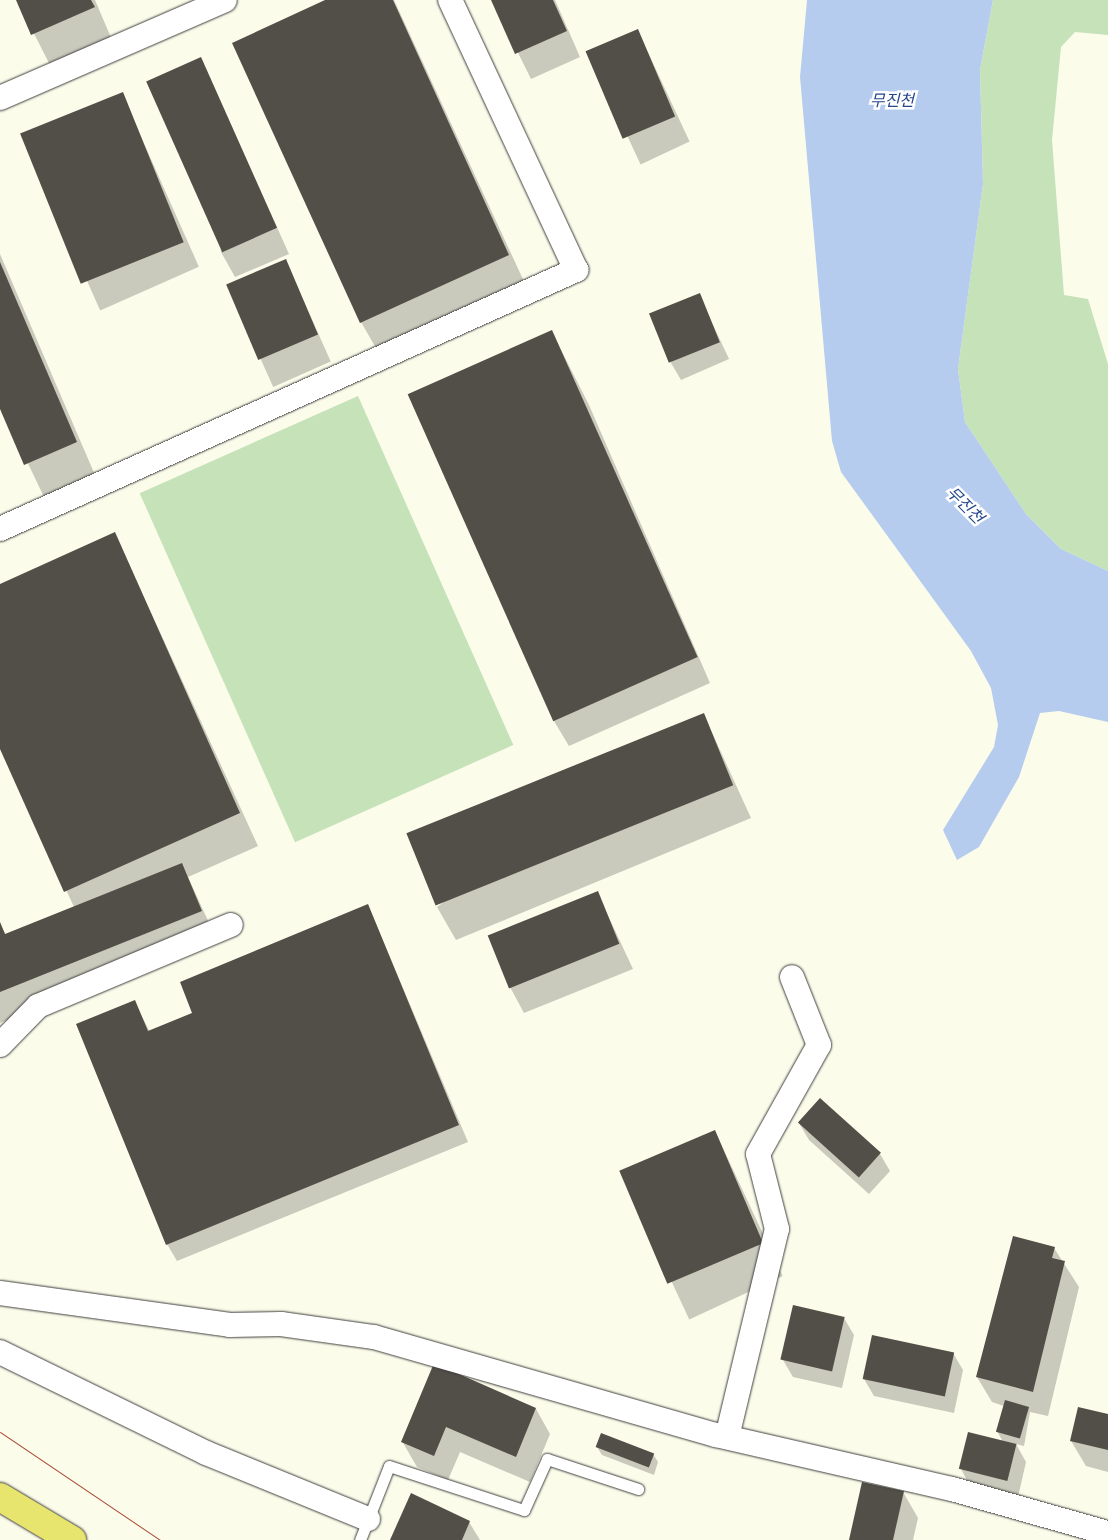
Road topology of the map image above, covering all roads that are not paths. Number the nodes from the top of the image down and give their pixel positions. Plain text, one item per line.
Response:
1 (225, 0) edge
2 (450, 0) edge
3 (0, 98) edge
4 (0, 529) edge
5 (231, 925) dead end
6 (792, 977) dead end
7 (0, 1045) edge
8 (0, 1293) edge
9 (0, 1352) edge
10 (727, 1437) junction
11 (638, 1489) dead end
12 (0, 1497) edge
13 (364, 1530) edge
14 (1108, 1533) edge
15 (72, 1540) edge

1 - 3 street
2 - 4 street
5 - 7 street
6 - 10 street
8 - 10 street
9 - 13 street
10 - 14 street
11 - 13 lane
12 - 15 main road

